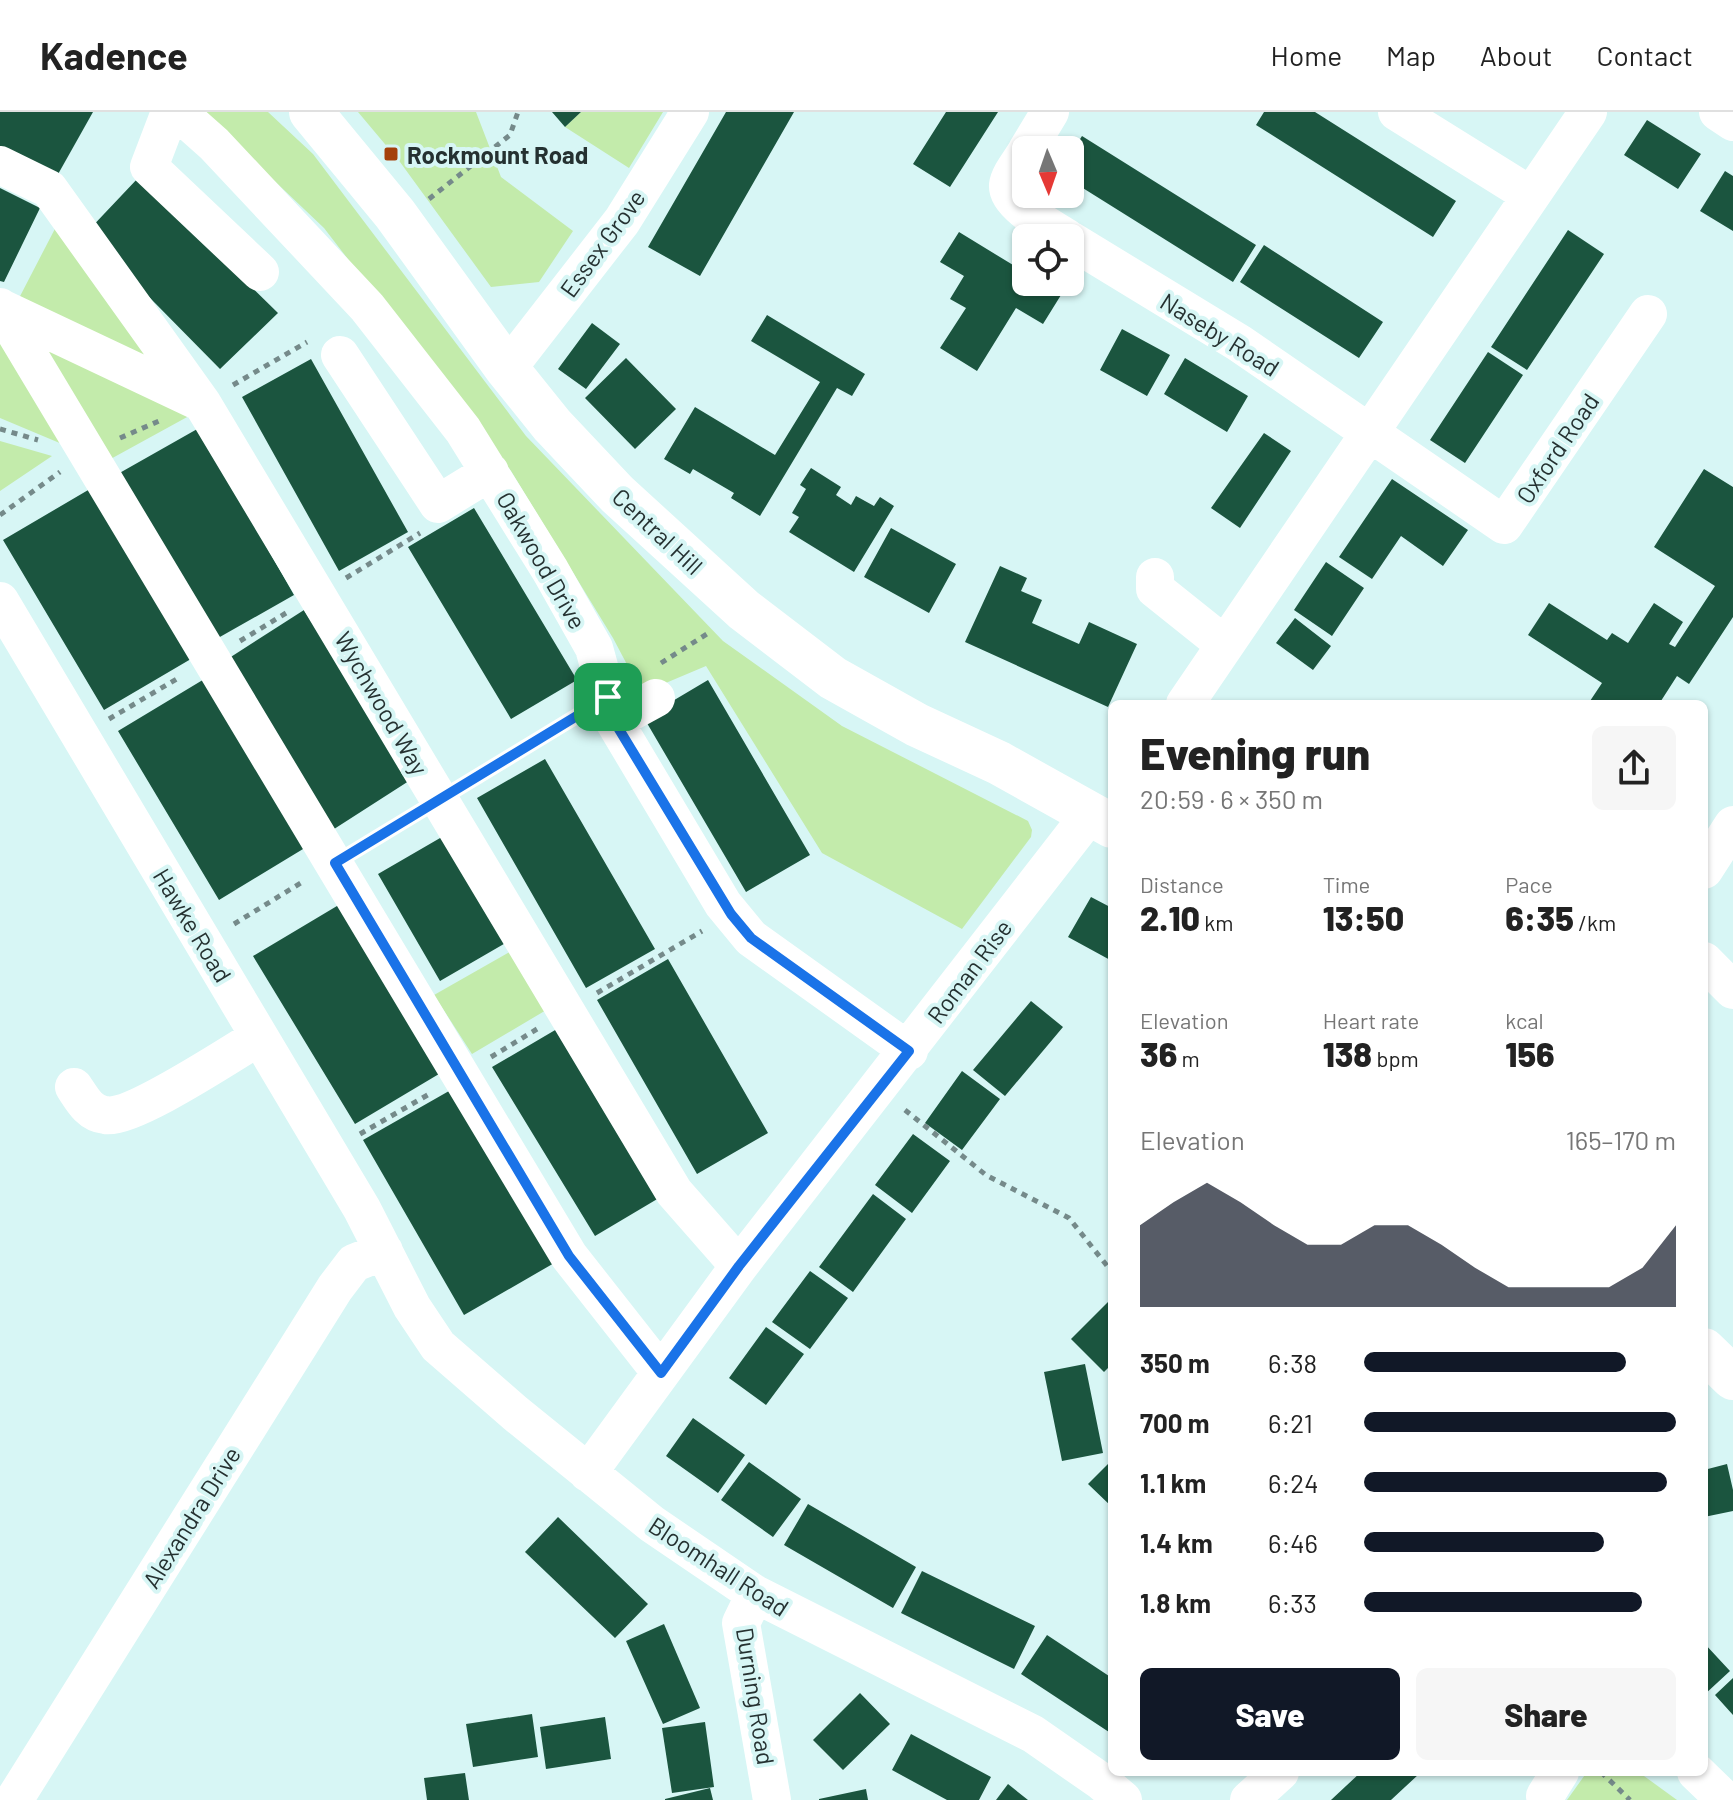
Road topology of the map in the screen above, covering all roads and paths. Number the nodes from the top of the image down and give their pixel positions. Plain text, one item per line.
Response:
1 (170, 112) edge
2 (178, 112) edge
3 (311, 112) edge
4 (518, 112) edge
5 (690, 112) edge
6 (1050, 112) edge
7 (1397, 112) edge
8 (1588, 112) edge
9 (1718, 112) edge
10 (1733, 122) edge
11 (1036, 136) edge
12 (0, 165) edge
13 (1012, 174) edge
14 (1530, 195) junction
15 (1012, 198) edge
16 (1023, 208) edge
17 (395, 214) junction
18 (1047, 224) edge
19 (1084, 248) edge
20 (260, 272) dead end
21 (2, 308) edge
22 (1648, 314) dead end
23 (340, 355) dead end
24 (507, 369) junction
25 (202, 403) junction
26 (1369, 432) junction
27 (490, 472) junction
28 (432, 526) dead end
29 (1155, 577) dead end
30 (318, 595) junction
31 (0, 601) edge
32 (744, 610) junction
33 (1225, 645) junction
34 (212, 657) junction
35 (657, 682) joint
36 (1188, 700) edge
37 (132, 706) dead end
38 (611, 709) junction
39 (440, 802) junction
40 (1105, 819) edge
41 (1733, 825) edge
42 (335, 863) junction
43 (1708, 864) edge
44 (264, 906) dead end
45 (691, 938) dead end
46 (1708, 965) edge
47 (1733, 990) edge
48 (588, 999) dead end
49 (259, 1037) junction
50 (909, 1051) junction
51 (74, 1087) dead end
52 (879, 1089) junction
53 (384, 1251) junction
54 (739, 1266) junction
55 (1108, 1267) edge
56 (661, 1373) junction
57 (588, 1473) junction
58 (755, 1594) junction
59 (1276, 1776) edge
60 (1558, 1776) edge
61 (1605, 1776) edge
62 (1700, 1776) edge
63 (14, 1800) edge
64 (772, 1800) edge
65 (1123, 1800) edge
66 (1249, 1800) edge
67 (1546, 1800) edge
68 (1630, 1800) edge
69 (1725, 1800) edge

1 - 20 street
2 - 27 street, Oakwood Drive
3 - 17 main road, Central Hill
4 - 17 path
5 - 24 street, Essex Grove
6 - 11 street, Naseby Road
7 - 14 street
8 - 14 street
9 - 10 street
12 - 25 street, Wychwood Way
13 - 15 street, Naseby Road
14 - 26 street
16 - 18 street, Naseby Road
17 - 24 main road, Central Hill
19 - 26 street, Naseby Road
21 - 25 street
21 - 34 street
22 - 26 street, Oxford Road
23 - 27 street
24 - 32 main road, Central Hill
25 - 30 street, Wychwood Way
26 - 33 street
27 - 38 street, Oakwood Drive
28 - 30 path
29 - 33 street
30 - 34 path
30 - 39 street, Wychwood Way
31 - 49 street, Hawke Road
32 - 35 path
32 - 40 main road, Central Hill
33 - 36 street
34 - 37 path
34 - 42 street
35 - 38 street
38 - 39 path
38 - 50 street, Oakwood Drive
39 - 42 path
39 - 54 street, Wychwood Way
40 - 50 street, Roman Rise
41 - 43 street
42 - 44 path
42 - 56 street
45 - 48 path
46 - 47 street
49 - 51 street
49 - 53 street, Hawke Road
50 - 52 street, Roman Rise
52 - 54 street, Roman Rise
52 - 55 path
53 - 57 street, Bloomhall Road
53 - 63 street, Alexandra Drive
54 - 56 street, Roman Rise
56 - 57 street, Roman Rise
57 - 58 street, Bloomhall Road
58 - 64 street, Durning Road
58 - 65 street, Bloomhall Road
59 - 66 street
60 - 67 street
61 - 68 path
62 - 69 street

